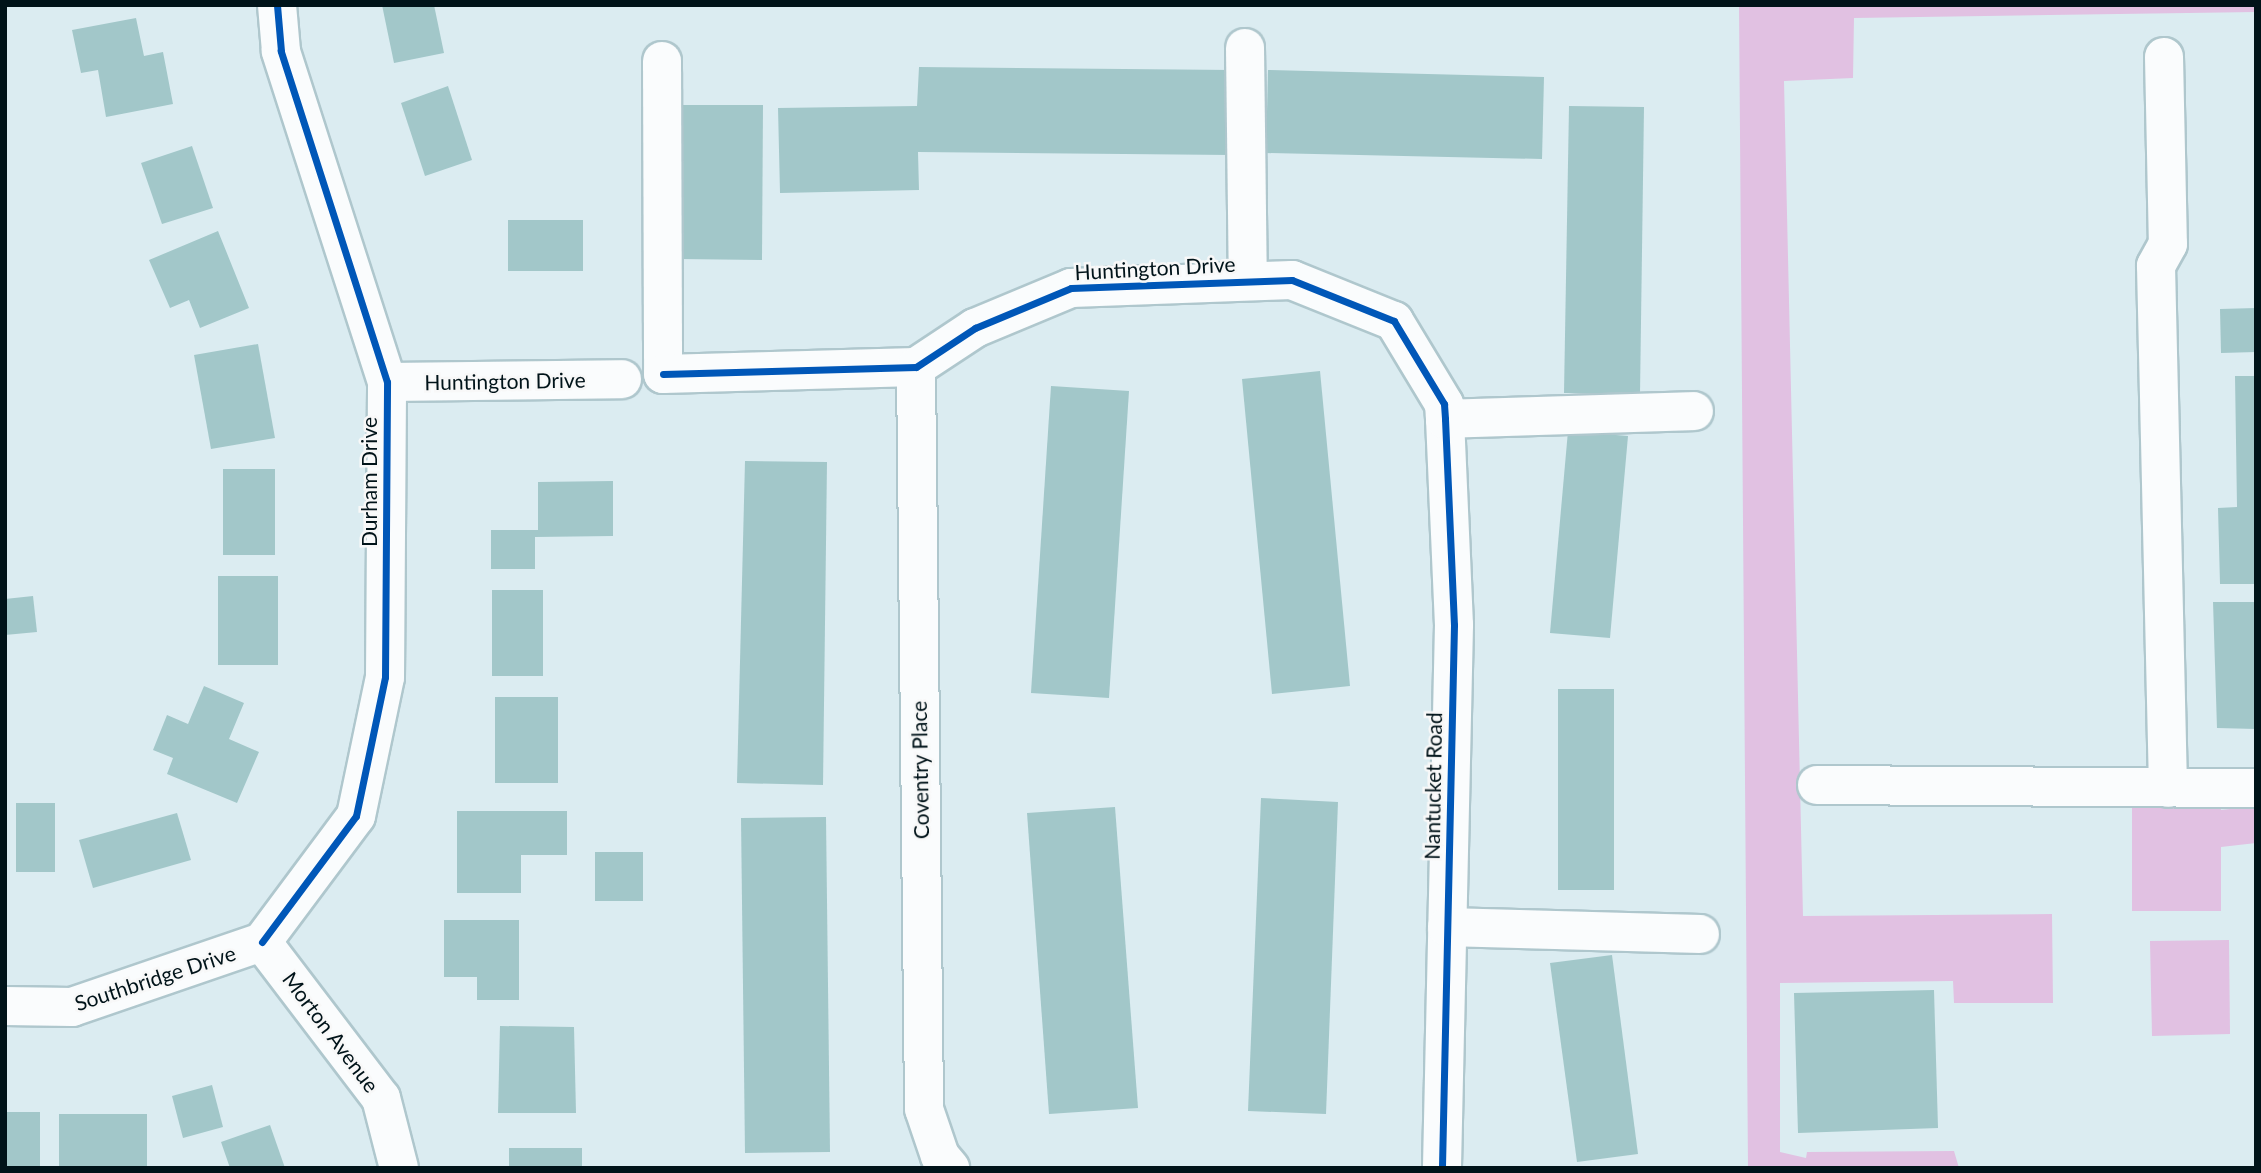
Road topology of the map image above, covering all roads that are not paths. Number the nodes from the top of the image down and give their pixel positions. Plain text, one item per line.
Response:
1 (277, 5) edge
2 (1245, 48) dead end
3 (2164, 57) dead end
4 (662, 61) dead end
5 (1248, 281) junction
6 (916, 367) junction
7 (622, 379) dead end
8 (387, 383) junction
9 (1694, 411) dead end
10 (1445, 412) junction
11 (1817, 785) dead end
12 (2168, 788) junction
13 (2256, 788) edge
14 (1447, 927) junction
15 (1700, 934) dead end
16 (262, 942) junction
17 (5, 1006) edge
18 (400, 1168) edge
19 (950, 1168) edge
20 (1442, 1168) edge

1 - 8 street, Durham Drive
2 - 5 street
3 - 12 street
4 - 6 street
5 - 6 street, Huntington Drive
5 - 10 street, Huntington Drive
6 - 19 street, Coventry Place
7 - 8 street, Huntington Drive
8 - 16 street, Durham Drive
9 - 10 street
10 - 14 street, Nantucket Road
11 - 12 street
12 - 13 street
14 - 15 street
14 - 20 street, Nantucket Road
16 - 17 street, Southbridge Drive
16 - 18 street, Morton Avenue

